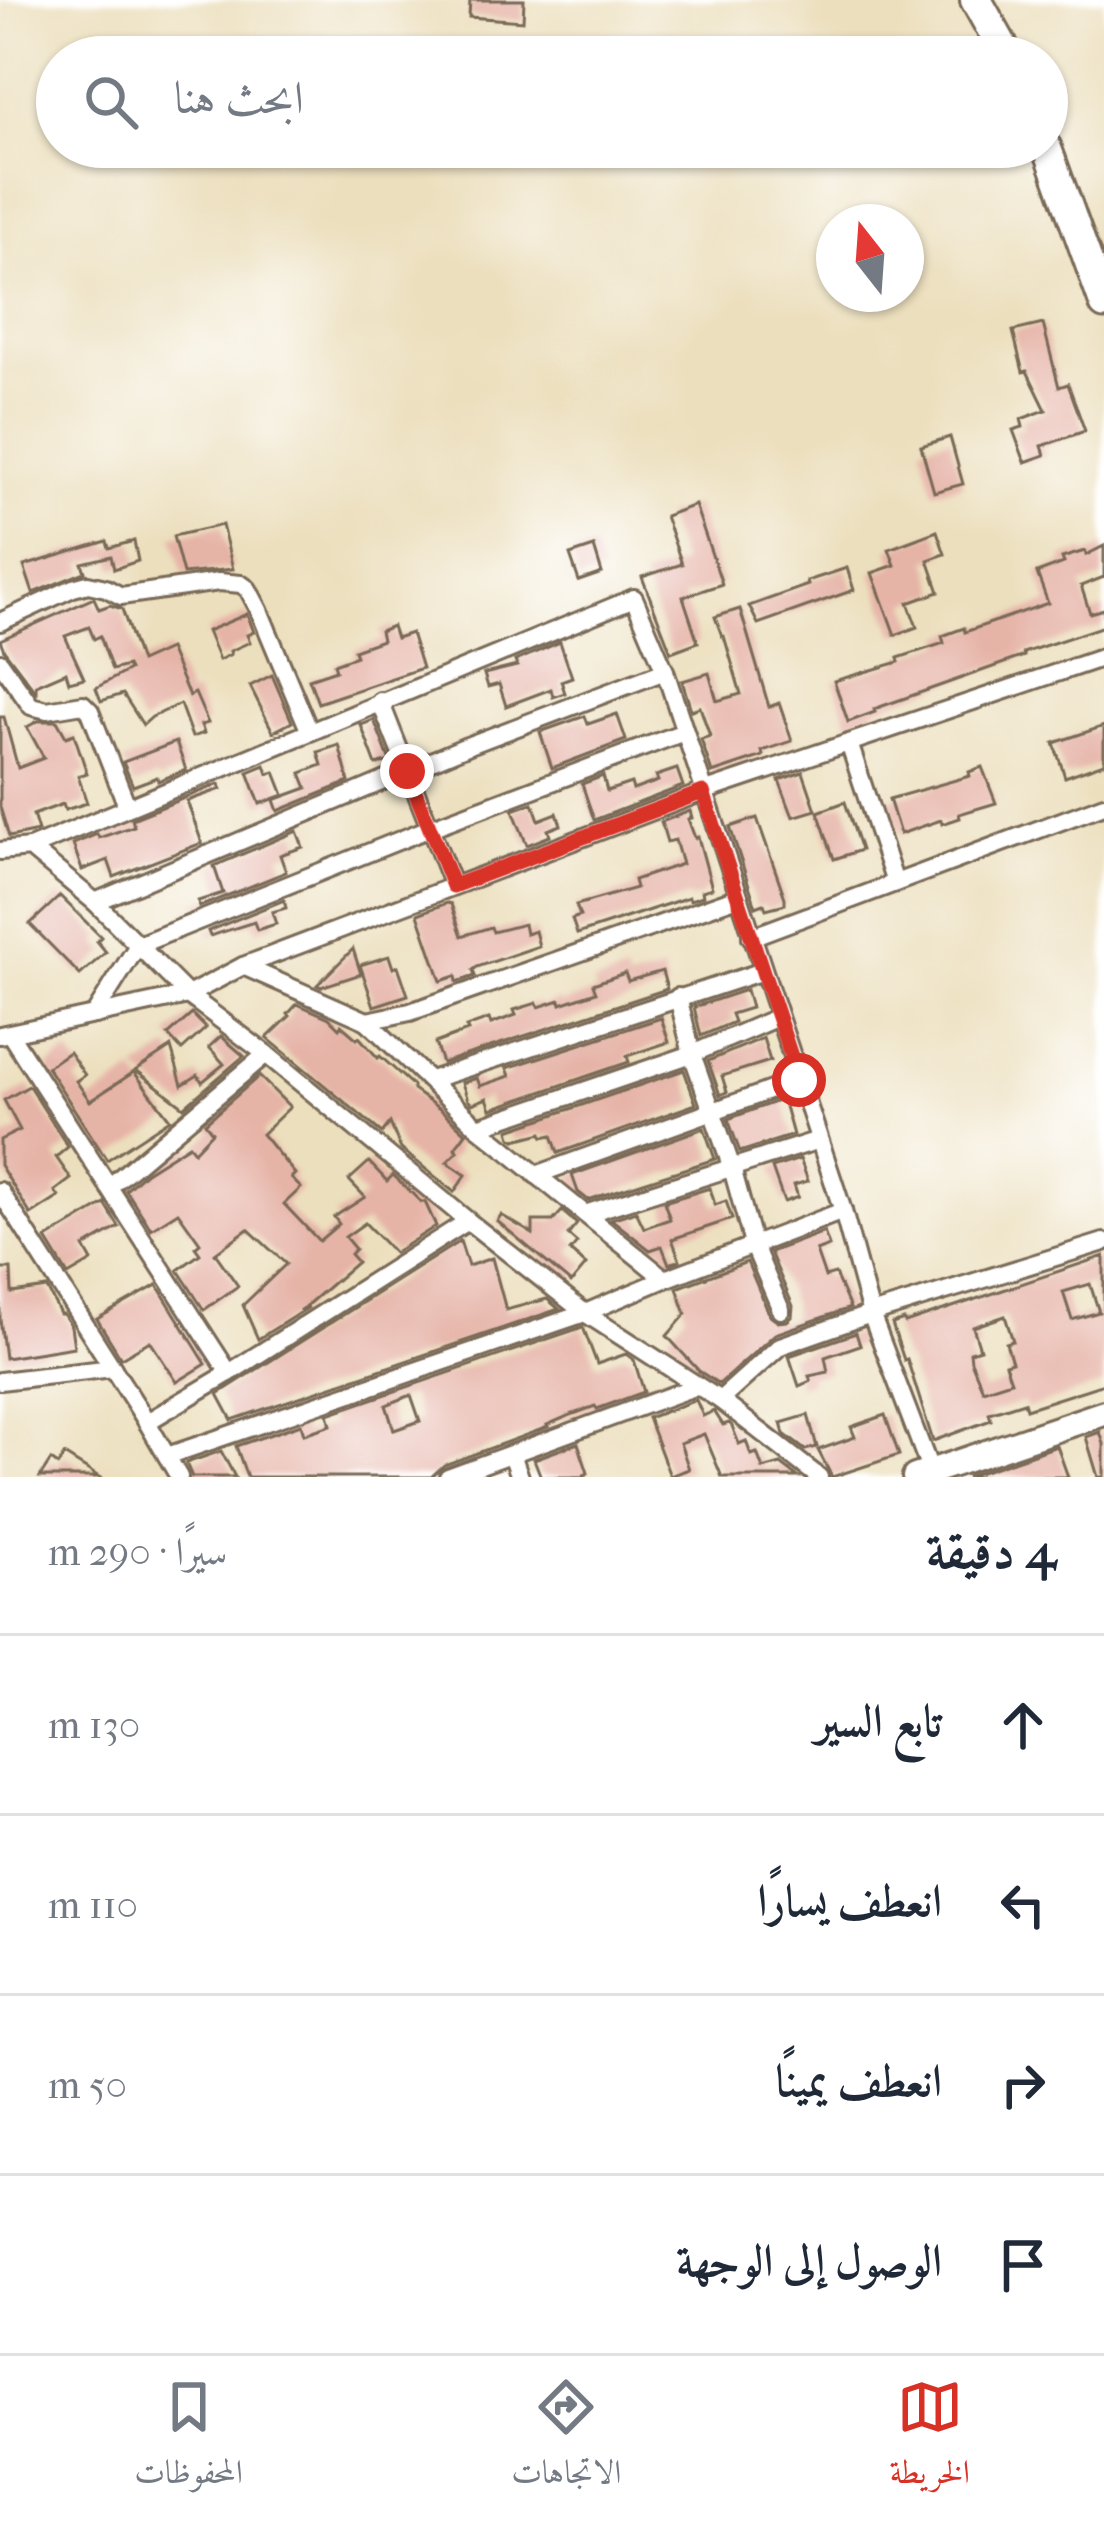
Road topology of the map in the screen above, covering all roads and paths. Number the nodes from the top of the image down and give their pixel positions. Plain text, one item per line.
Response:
1 (976, 0) edge
2 (1003, 0) edge
3 (999, 36) edge
4 (1009, 36) edge
5 (1055, 168) edge
6 (1104, 304) edge
7 (0, 622) edge
8 (1104, 657) edge
9 (0, 662) edge
10 (664, 671) junction
11 (380, 701) junction
12 (309, 730) junction
13 (684, 732) junction
14 (849, 743) junction
15 (407, 771) junction
16 (703, 792) junction
17 (1104, 805) edge
18 (128, 806) junction
19 (430, 828) junction
20 (30, 848) junction
21 (0, 851) edge
22 (896, 883) junction
23 (453, 886) junction
24 (738, 897) junction
25 (95, 902) junction
26 (752, 937) junction
27 (138, 945) junction
28 (243, 965) junction
29 (763, 971) junction
30 (188, 994) junction
31 (678, 997) junction
32 (94, 1015) junction
33 (778, 1017) junction
34 (367, 1021) junction
35 (5, 1035) edge
36 (266, 1054) junction
37 (692, 1054) junction
38 (430, 1080) junction
39 (799, 1080) junction
40 (712, 1111) junction
41 (478, 1127) junction
42 (819, 1140) junction
43 (732, 1168) junction
44 (536, 1174) junction
45 (109, 1187) junction
46 (0, 1192) edge
47 (843, 1211) junction
48 (584, 1214) junction
49 (468, 1221) junction
50 (1104, 1242) edge
51 (753, 1244) junction
52 (664, 1279) junction
53 (782, 1310) dead end
54 (585, 1313) junction
55 (871, 1314) junction
56 (113, 1368) junction
57 (229, 1373) junction
58 (0, 1381) edge
59 (697, 1386) junction
60 (720, 1400) junction
61 (1104, 1413) edge
62 (147, 1422) junction
63 (512, 1454) junction
64 (166, 1456) junction
65 (926, 1475) edge
66 (178, 1477) edge
67 (448, 1477) edge
68 (520, 1477) edge
69 (819, 1477) edge

1 - 3 highway
2 - 4 highway
5 - 6 main road
7 - 12 street
8 - 14 street
9 - 18 street
10 - 11 street
10 - 13 street
10 - 15 street
11 - 12 street
11 - 15 street
12 - 18 street
13 - 16 street
13 - 19 street
14 - 16 street
14 - 22 street
15 - 19 street
15 - 25 street
16 - 23 street
16 - 24 street
17 - 22 street
18 - 20 street
19 - 23 street
19 - 27 street
20 - 21 street
20 - 25 street
22 - 26 street
23 - 28 street
24 - 26 street
24 - 34 street
25 - 27 street
26 - 29 street
27 - 30 street
27 - 32 street
28 - 30 street
28 - 34 street
29 - 31 street
29 - 33 street
30 - 32 street
30 - 36 street
31 - 37 street
31 - 38 street
32 - 35 street
33 - 37 street
33 - 39 street
34 - 38 street
35 - 45 street
36 - 45 street
36 - 49 street
37 - 40 street
37 - 41 street
38 - 41 street
39 - 40 street
39 - 42 street
40 - 43 street
40 - 44 street
41 - 44 street
42 - 43 street
42 - 47 street
43 - 48 street
43 - 51 street
44 - 48 street
45 - 57 street
46 - 56 street
47 - 51 street
47 - 55 street
48 - 52 street
49 - 54 street
49 - 57 street
50 - 55 street
51 - 52 street
51 - 53 street
52 - 54 street
54 - 59 street
54 - 64 street
55 - 60 street
55 - 65 street
56 - 58 street
56 - 62 street
57 - 62 street
59 - 60 street
59 - 63 street
60 - 69 street
61 - 65 street
62 - 64 street
63 - 67 street
63 - 68 street
64 - 66 street

